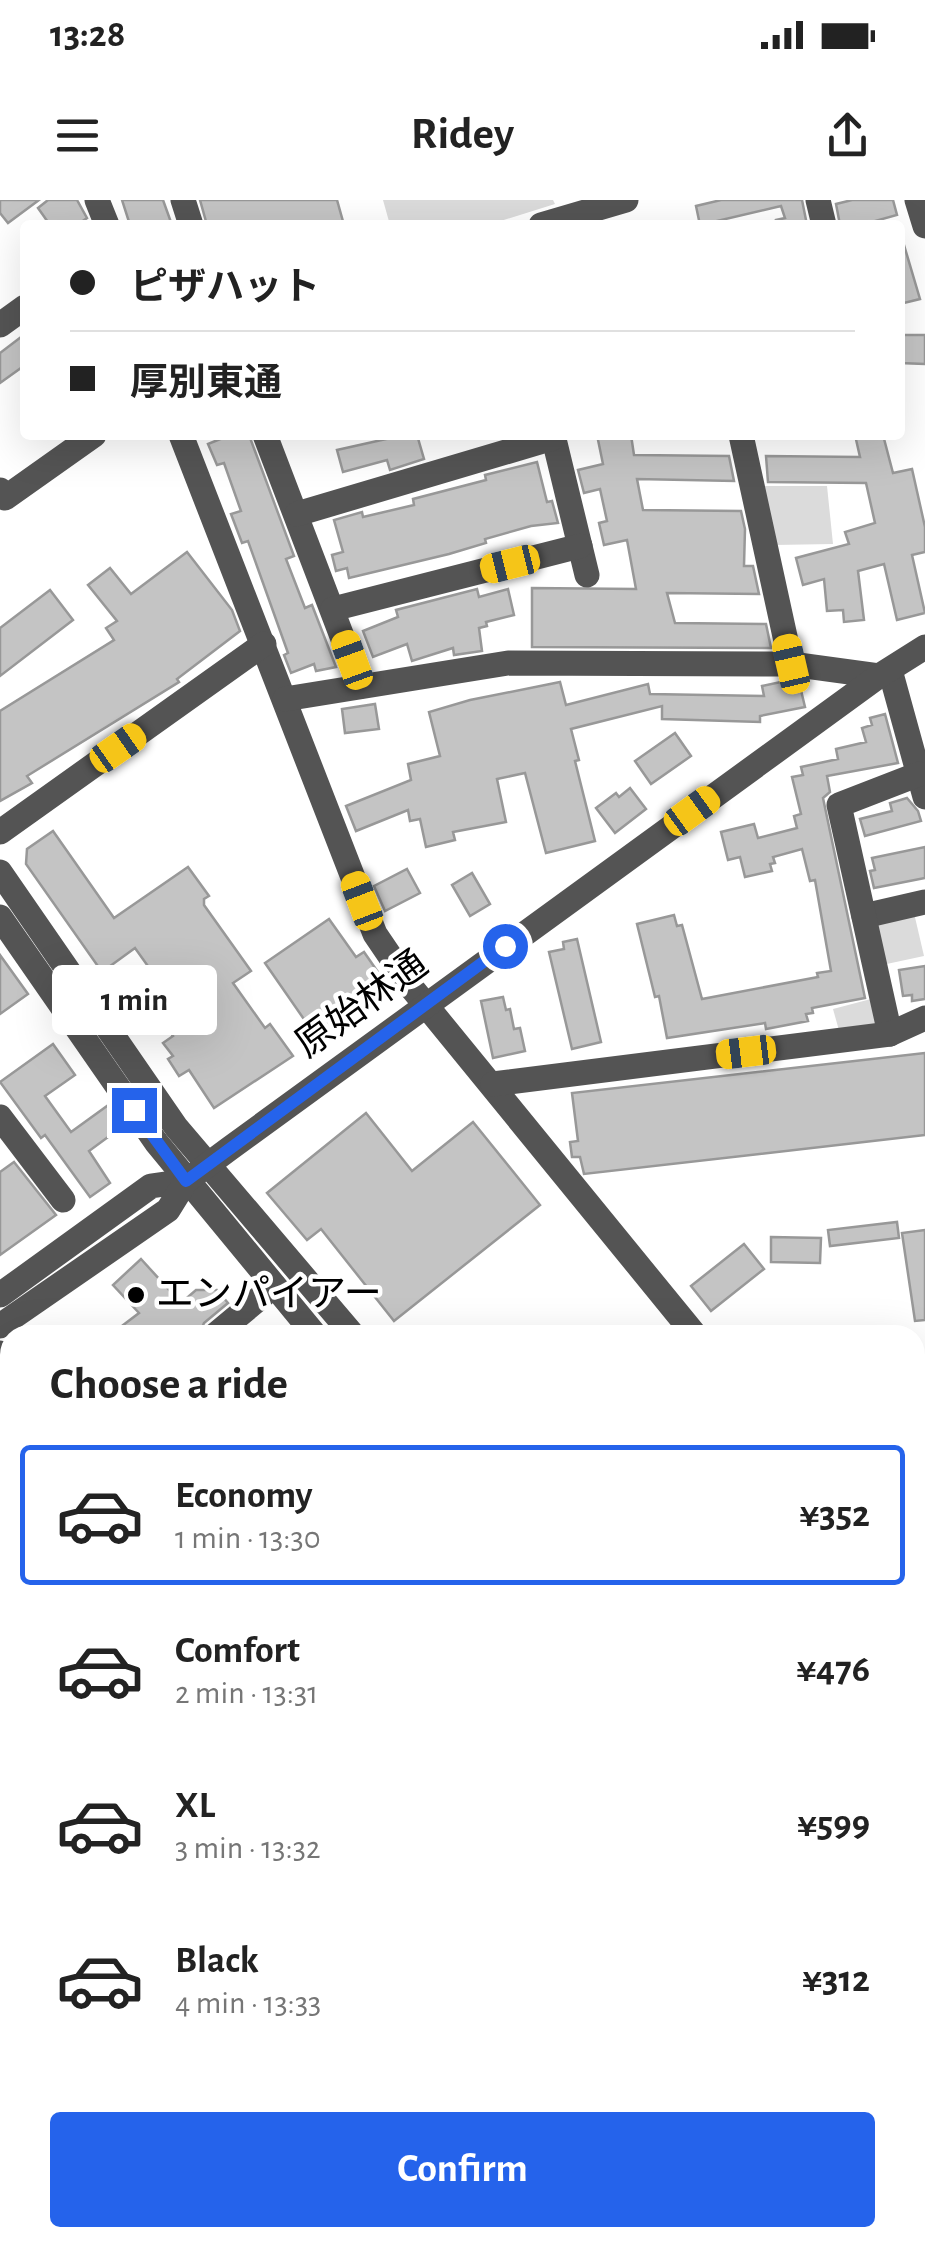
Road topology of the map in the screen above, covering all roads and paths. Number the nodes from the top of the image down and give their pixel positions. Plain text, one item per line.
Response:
1 (626, 200) edge
2 (918, 200) edge
3 (573, 220) edge
4 (925, 226) edge
5 (87, 440) edge
6 (186, 440) edge
7 (267, 440) edge
8 (543, 440) edge
9 (554, 440) edge
10 (742, 440) edge
11 (0, 490) edge
12 (297, 514) junction
13 (580, 546) junction
14 (587, 575) dead end
15 (333, 609) junction
16 (264, 644) junction
17 (925, 647) edge
18 (791, 664) junction
19 (885, 673) junction
20 (361, 686) junction
21 (285, 699) junction
22 (922, 786) edge
23 (0, 832) edge
24 (0, 872) edge
25 (925, 902) edge
26 (864, 916) junction
27 (0, 918) edge
28 (428, 1003) junction
29 (925, 1018) edge
30 (890, 1034) junction
31 (493, 1084) junction
32 (0, 1116) edge
33 (10, 1149) edge
34 (208, 1165) junction
35 (186, 1181) junction
36 (63, 1200) dead end
37 (274, 1286) junction
38 (0, 1295) edge
39 (1, 1325) edge
40 (226, 1325) edge
41 (307, 1325) edge
42 (344, 1325) edge
43 (687, 1325) edge

1 - 3 street
2 - 4 street
5 - 11 street
6 - 16 street
7 - 12 street
8 - 12 street
9 - 13 street
10 - 18 street
12 - 15 street
13 - 14 street
13 - 15 street
15 - 20 street
16 - 21 street
16 - 23 street
17 - 19 street, 原始林通
18 - 19 street
18 - 20 street
19 - 22 street
19 - 28 street, 原始林通
20 - 21 street
21 - 28 street
22 - 26 street
24 - 34 street
25 - 26 street
26 - 30 street
27 - 35 street
28 - 31 street
28 - 34 street, 原始林通
29 - 30 street
30 - 31 street
31 - 43 street
32 - 33 street
33 - 36 street
34 - 35 street, 原始林通
34 - 42 street
35 - 37 street
35 - 38 street, 原始林通
35 - 39 street, 原始林通
37 - 40 street
37 - 41 street

